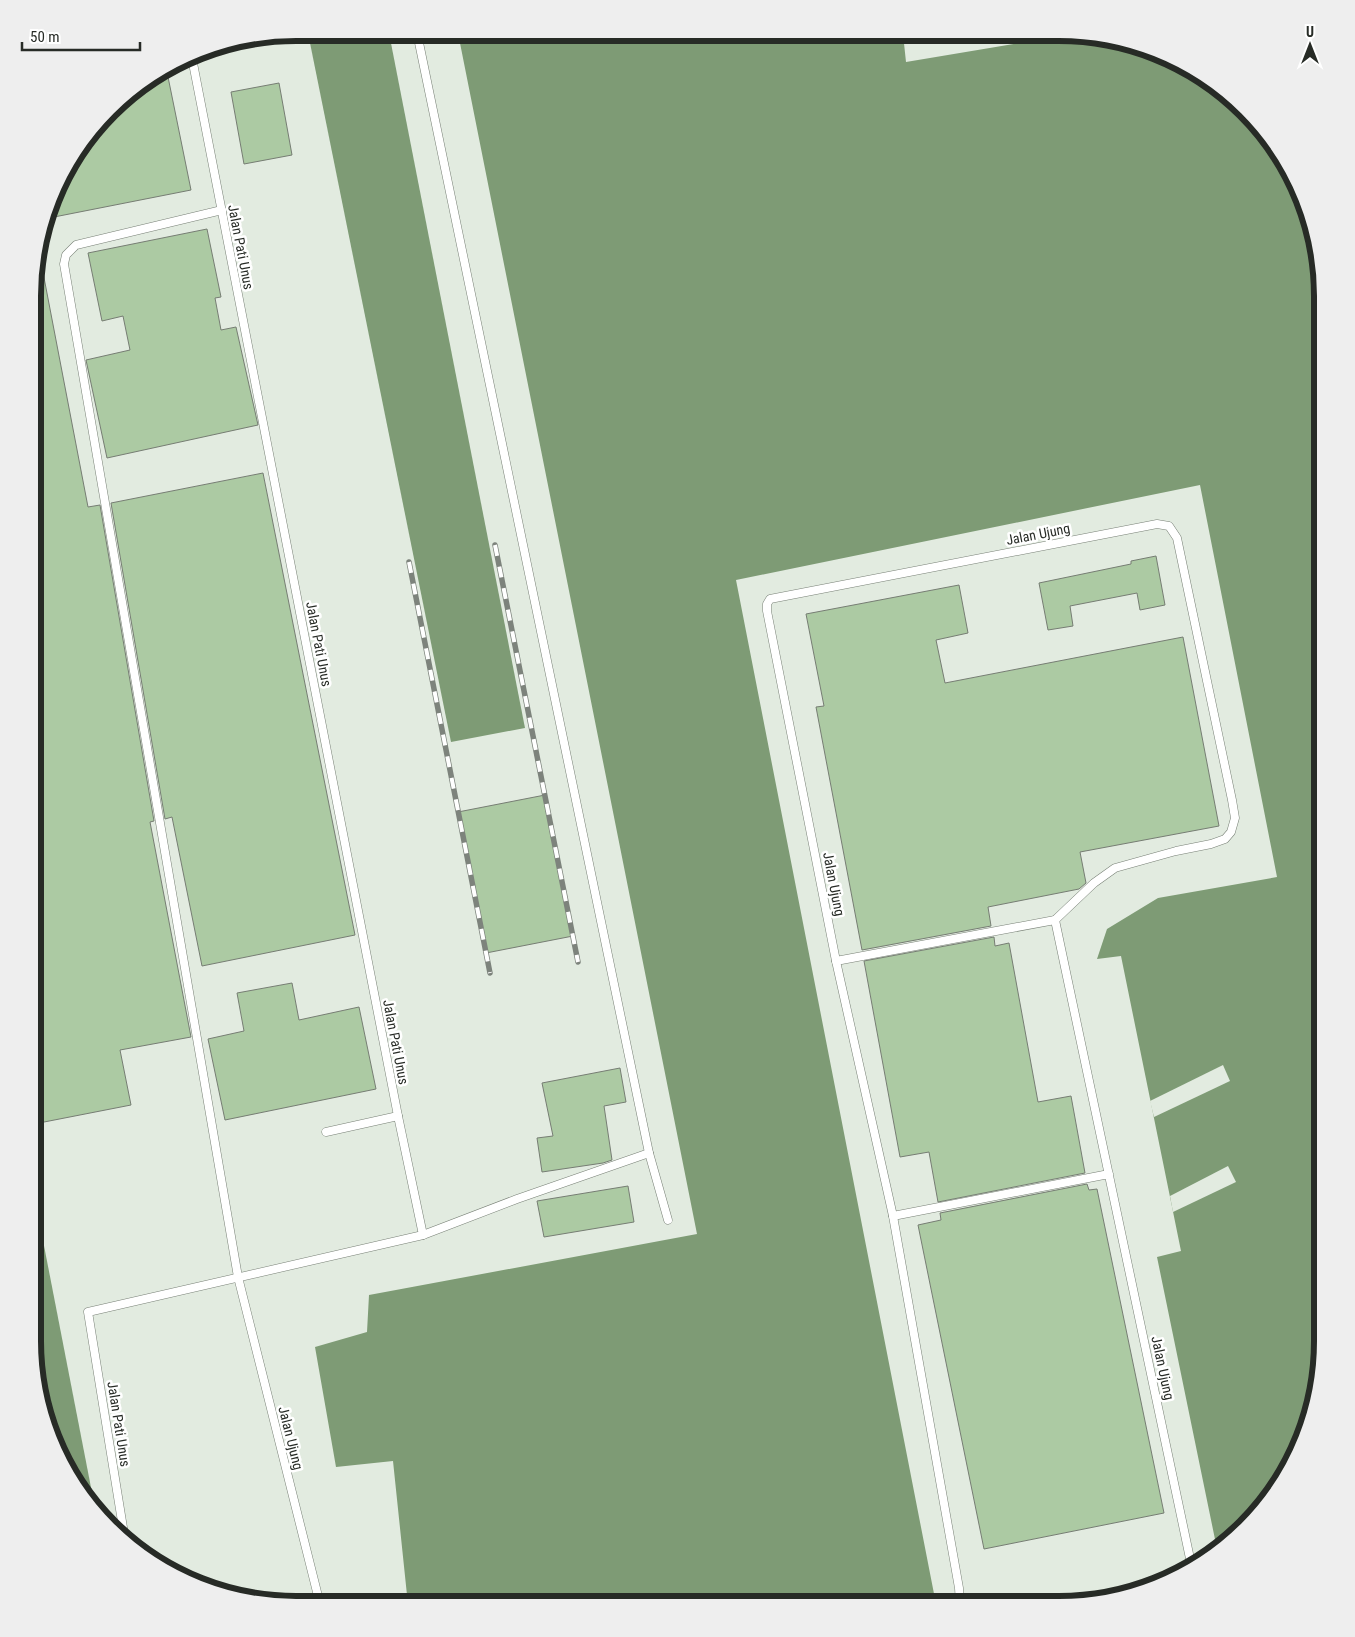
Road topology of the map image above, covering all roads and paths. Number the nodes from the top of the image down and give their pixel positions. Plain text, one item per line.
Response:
1 (419, 41) edge
2 (193, 63) edge
3 (222, 210) junction
4 (1055, 920) junction
5 (836, 961) junction
6 (398, 1116) junction
7 (326, 1132) dead end
8 (649, 1153) junction
9 (1109, 1174) junction
10 (893, 1216) junction
11 (668, 1220) dead end
12 (424, 1235) junction
13 (238, 1277) junction
14 (122, 1527) edge
15 (1190, 1559) edge
16 (318, 1596) edge
17 (960, 1596) edge

1 - 8 lane
2 - 3 lane, Jalan Pati Unus
3 - 6 lane, Jalan Pati Unus
3 - 13 lane, Jalan Ujung
4 - 5 lane
4 - 5 lane, Jalan Ujung
4 - 9 lane, Jalan Ujung
5 - 10 lane, Jalan Ujung
6 - 7 lane
6 - 12 lane, Jalan Pati Unus
8 - 11 lane
8 - 12 lane
9 - 10 lane
9 - 15 lane, Jalan Ujung
10 - 17 lane, Jalan Ujung
12 - 13 lane
13 - 14 lane, Jalan Pati Unus
13 - 16 lane, Jalan Ujung

